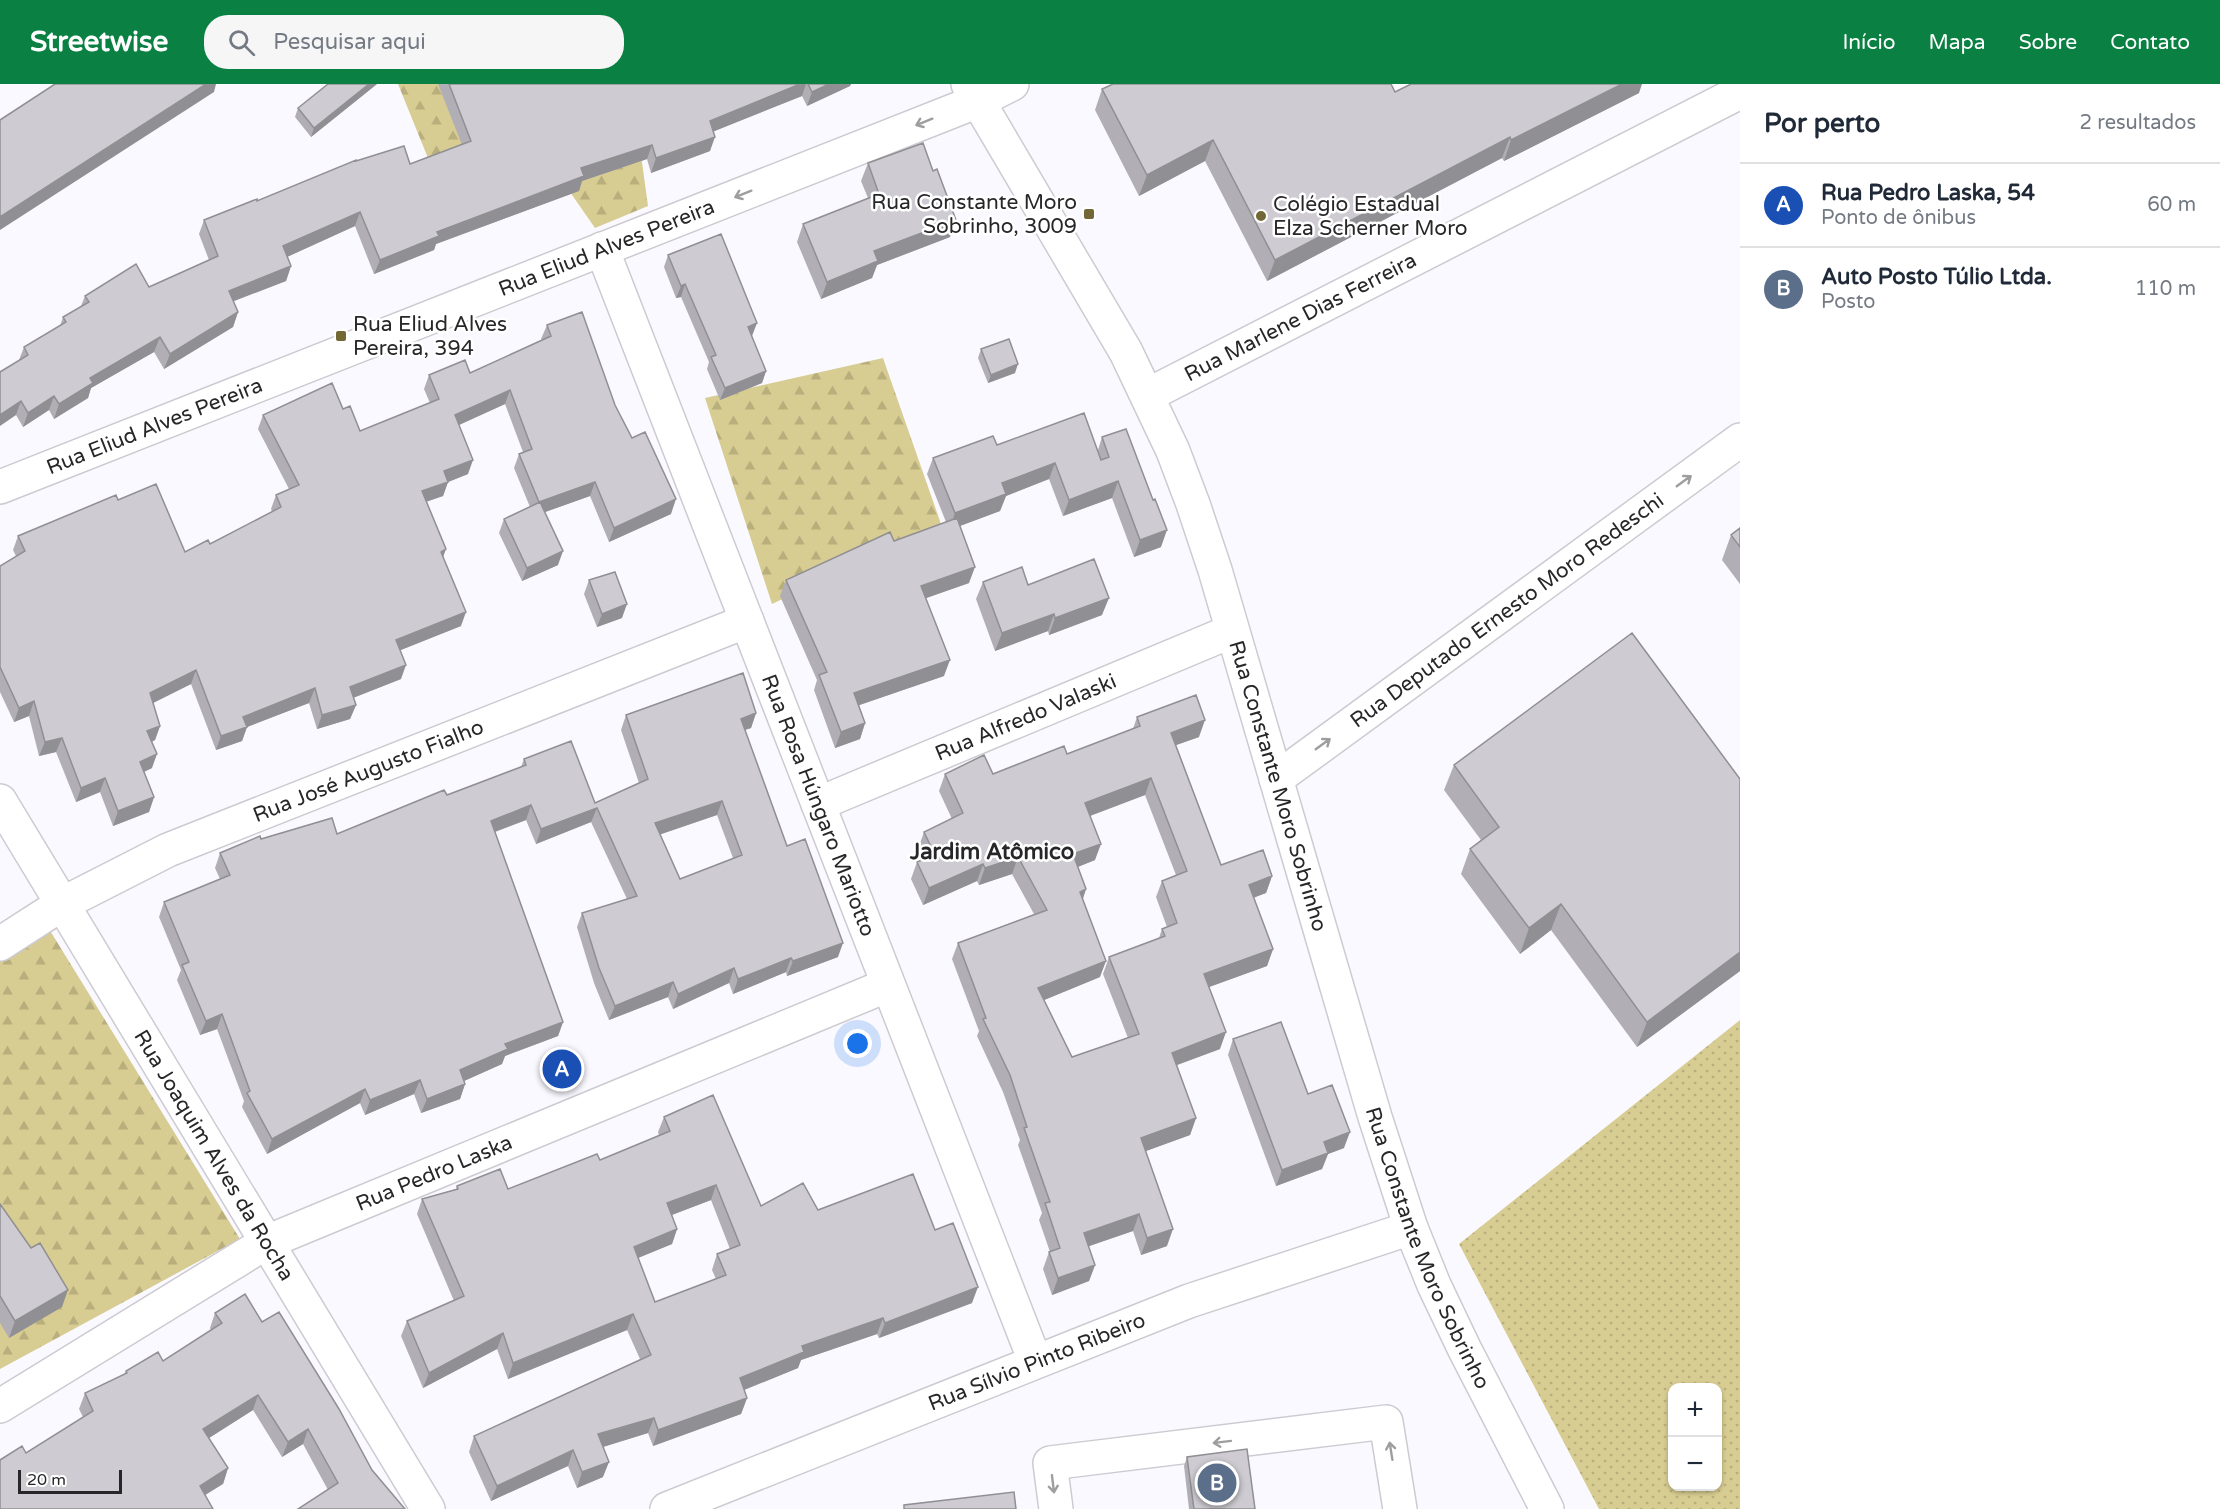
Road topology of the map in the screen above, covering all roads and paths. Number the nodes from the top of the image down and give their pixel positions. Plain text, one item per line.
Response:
1 (1012, 84) edge
2 (973, 92) edge
3 (1740, 92) edge
4 (602, 249) junction
5 (1148, 395) junction
6 (1740, 440) edge
7 (0, 487) edge
8 (747, 621) junction
9 (1232, 631) junction
10 (1276, 779) junction
11 (0, 801) edge
12 (818, 804) junction
13 (62, 904) junction
14 (0, 944) edge
15 (888, 985) junction
16 (1411, 1228) junction
17 (267, 1242) junction
18 (1035, 1361) junction
19 (0, 1406) edge
20 (428, 1509) edge
21 (667, 1509) edge
22 (1056, 1509) edge
23 (1401, 1509) edge
24 (1547, 1509) edge

1 - 2 street, Rua Eliud Alves Pereira
2 -> 4 street, Rua Eliud Alves Pereira
2 - 5 street, Rua Constante Moro Sobrinho
3 - 5 street, Rua Marlene Dias Ferreira
4 - 7 street, Rua Eliud Alves Pereira
4 - 8 street, Rua Rosa Húngaro Mariotto
5 - 9 street, Rua Constante Moro Sobrinho
10 -> 6 street, Rua Deputado Ernesto Moro Redeschi
8 - 12 street, Rua Rosa Húngaro Mariotto
8 - 13 street, Rua José Augusto Fialho
9 - 10 street, Rua Constante Moro Sobrinho
9 - 12 street, Rua Alfredo Valaski
10 - 16 street, Rua Constante Moro Sobrinho
11 - 13 street, Rua Joaquim Alves da Rocha
12 - 15 street, Rua Rosa Húngaro Mariotto
13 - 14 street, Rua José Augusto Fialho
13 - 17 street, Rua Joaquim Alves da Rocha
15 - 17 street, Rua Pedro Laska
15 - 18 street, Rua Rosa Húngaro Mariotto
16 - 18 street, Rua Sílvio Pinto Ribeiro
16 - 24 street, Rua Constante Moro Sobrinho
17 - 19 street, Rua Pedro Laska
17 - 20 street, Rua Joaquim Alves da Rocha
18 - 21 street, Rua Sílvio Pinto Ribeiro
23 -> 22 street

